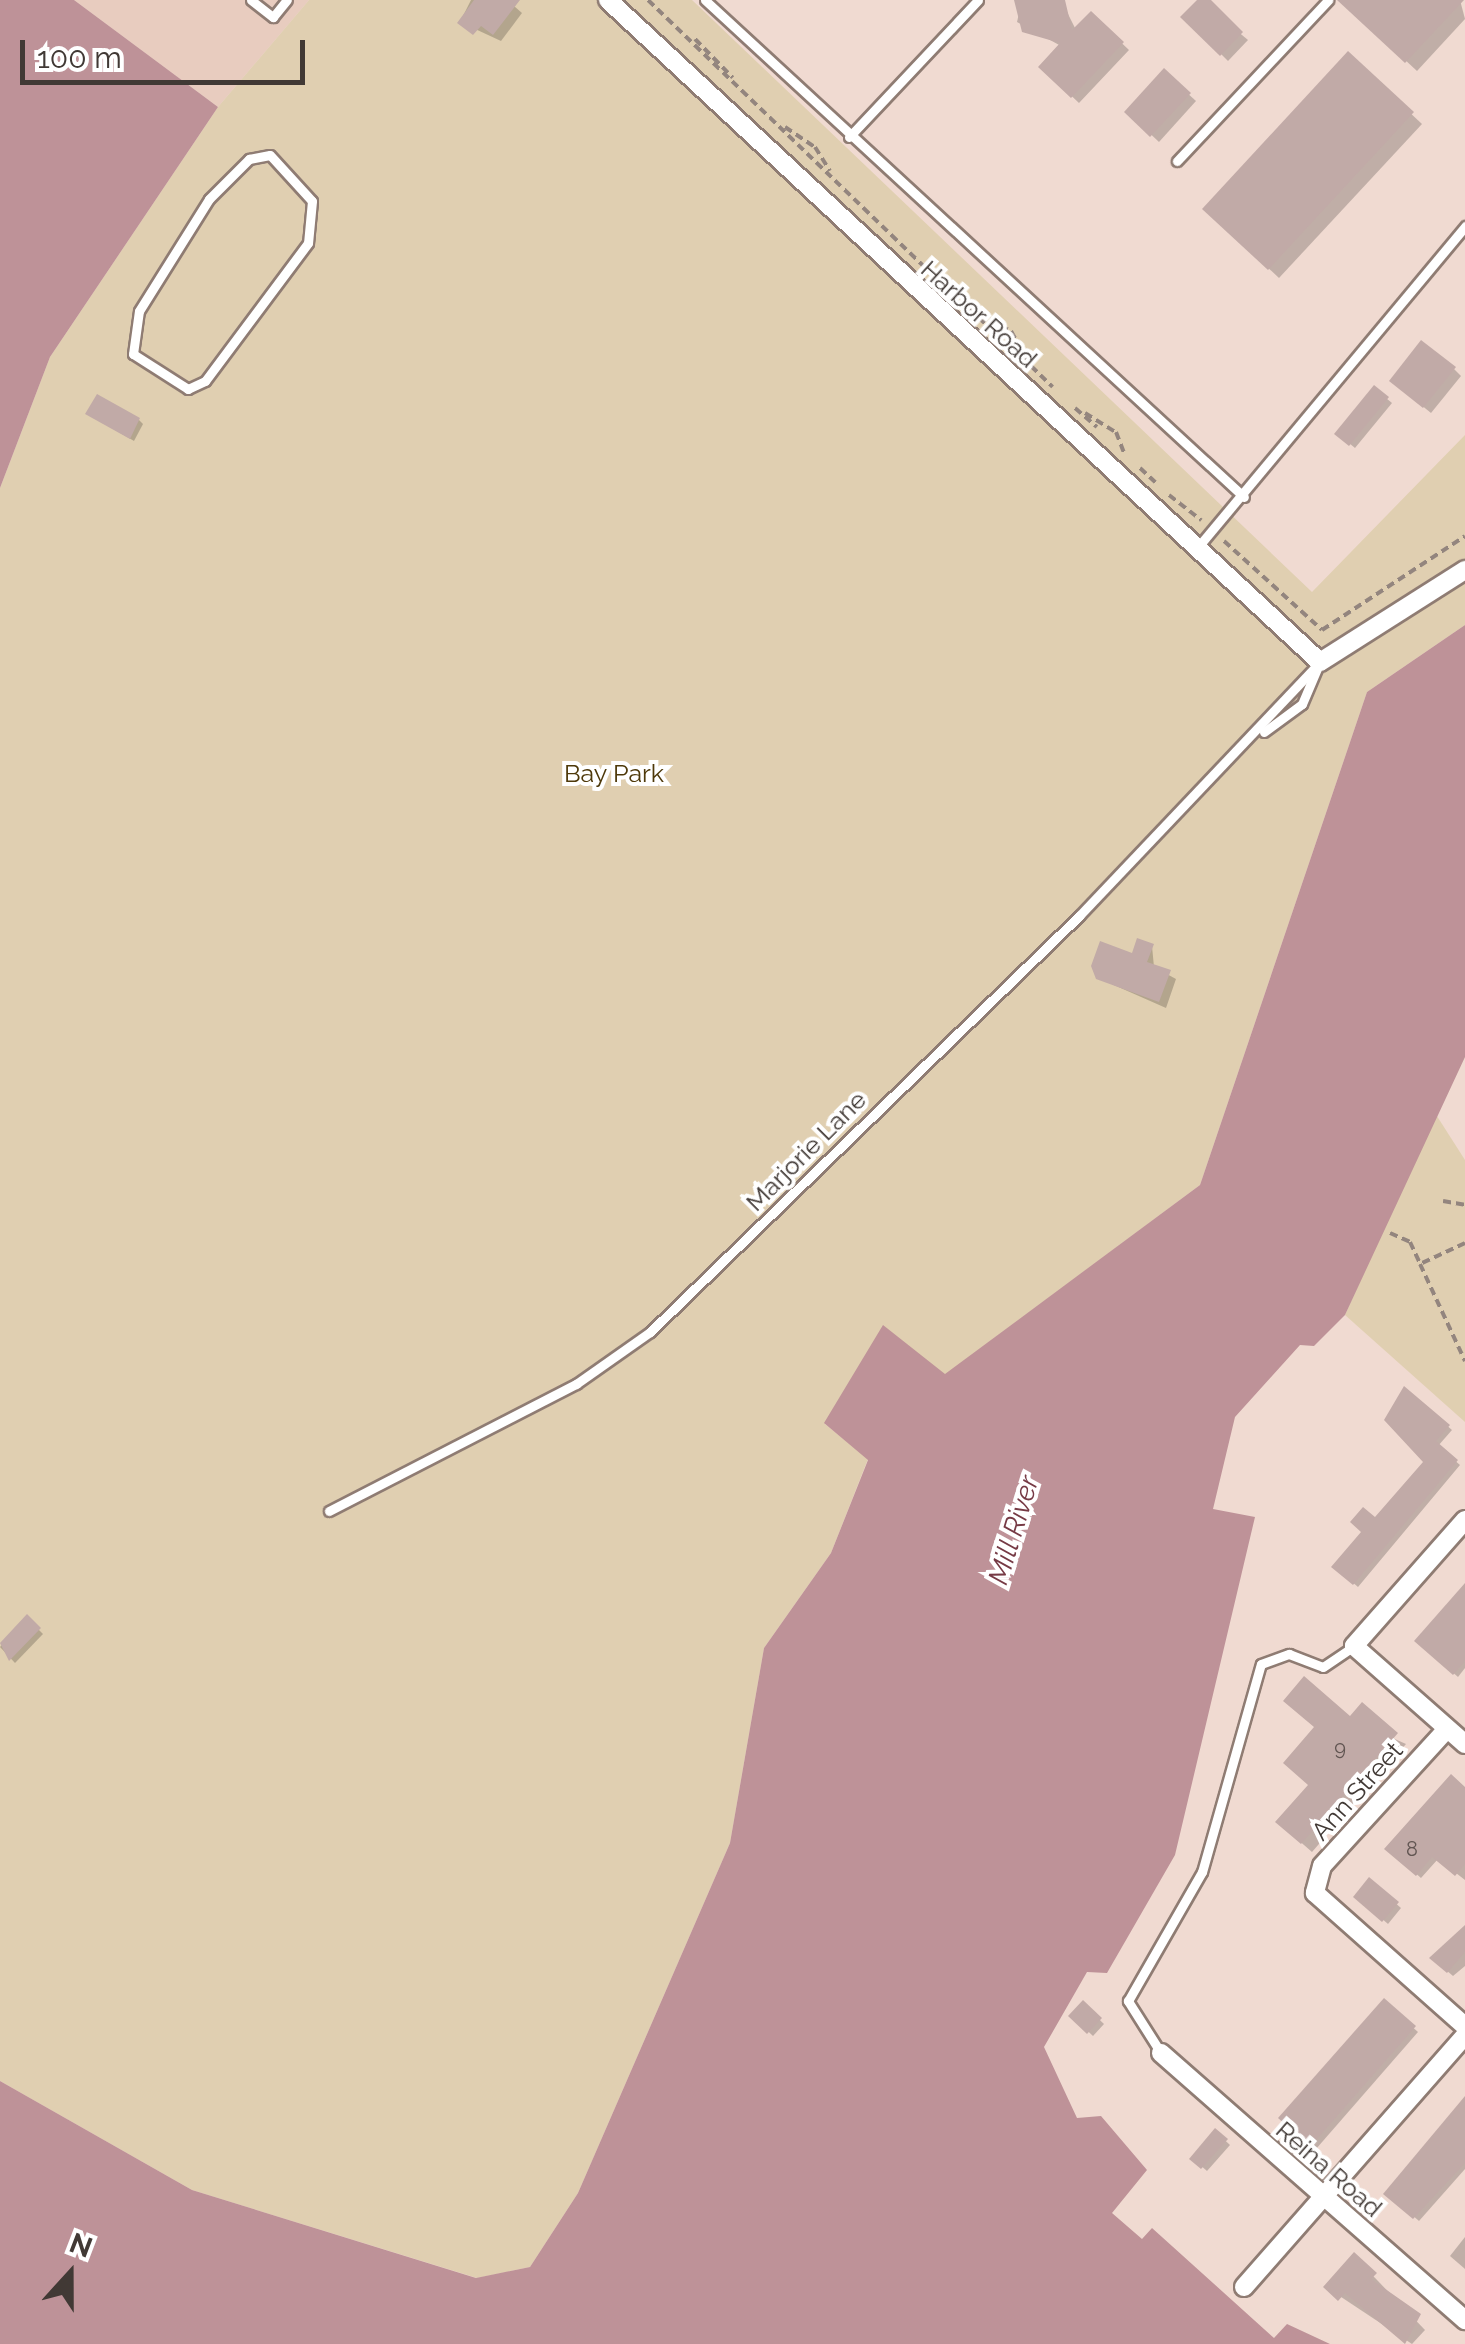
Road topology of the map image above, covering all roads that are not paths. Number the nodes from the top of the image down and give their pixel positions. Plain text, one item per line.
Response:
1 (251, 0) edge
2 (286, 0) edge
3 (608, 0) edge
4 (704, 0) edge
5 (978, 0) edge
6 (1328, 0) edge
7 (849, 137) junction
8 (270, 155) joint
9 (1177, 160) dead end
10 (1465, 226) edge
11 (1244, 497) junction
12 (1198, 548) junction
13 (1465, 570) edge
14 (1320, 662) junction
15 (1253, 740) junction
16 (329, 1510) dead end
17 (1465, 1520) edge
18 (1360, 1651) junction
19 (1448, 1729) junction
20 (1465, 1744) edge
21 (1465, 2026) edge
22 (1465, 2035) edge
23 (1161, 2054) joint
24 (1322, 2198) junction
25 (1244, 2286) dead end
26 (1465, 2320) edge

1 - 2 lane
3 - 12 street, Harbor Road
4 - 7 lane
5 - 7 lane
6 - 9 lane
7 - 11 lane
8 - 8 lane
10 - 11 lane
11 - 12 lane
12 - 14 street, Harbor Road
13 - 14 street, Marjorie Lane
14 - 15 lane, Marjorie Lane
14 - 15 lane, Marjorie Lane
15 - 16 lane, Marjorie Lane
17 - 18 street
18 - 19 street
18 - 23 lane
19 - 20 street
19 - 21 street, Ann Street
22 - 24 street
23 - 24 street, Reina Road
24 - 25 street
24 - 26 street, Reina Road

